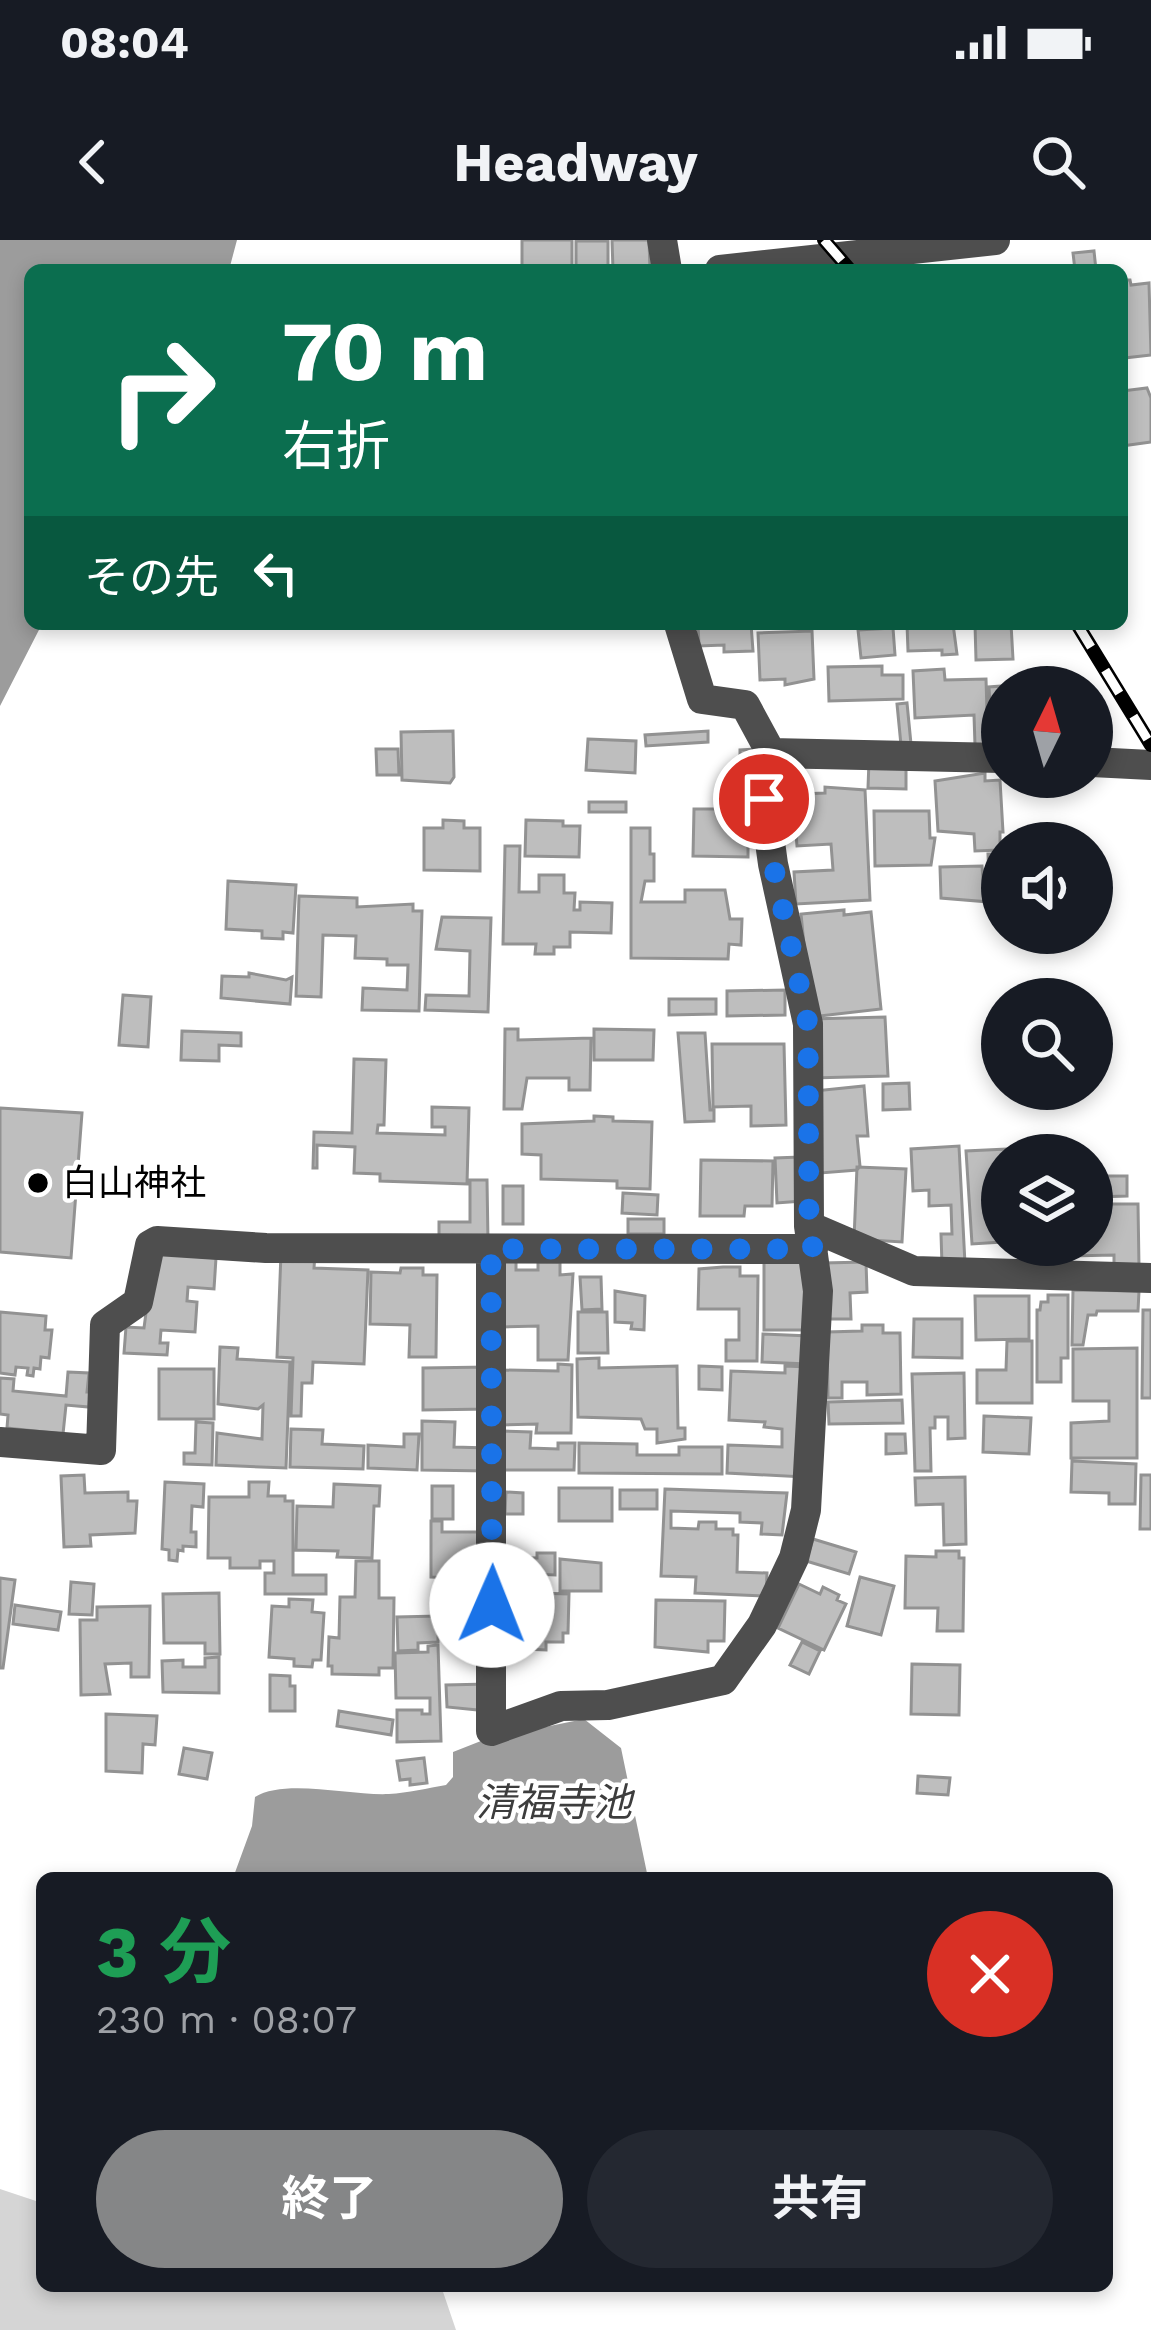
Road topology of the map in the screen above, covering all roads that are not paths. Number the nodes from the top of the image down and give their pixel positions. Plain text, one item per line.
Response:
1 (995, 240) edge
2 (799, 250) edge
3 (744, 264) edge
4 (681, 630) edge
5 (771, 753) junction
6 (981, 758) edge
7 (1113, 763) edge
8 (1151, 765) edge
9 (811, 1237) junction
10 (491, 1249) junction
11 (1151, 1278) edge
12 (0, 1442) edge

1 - 2 street
2 - 3 street
4 - 5 street
5 - 6 street
5 - 9 street
7 - 8 street
9 - 10 street
9 - 10 street
9 - 11 street
10 - 12 street

